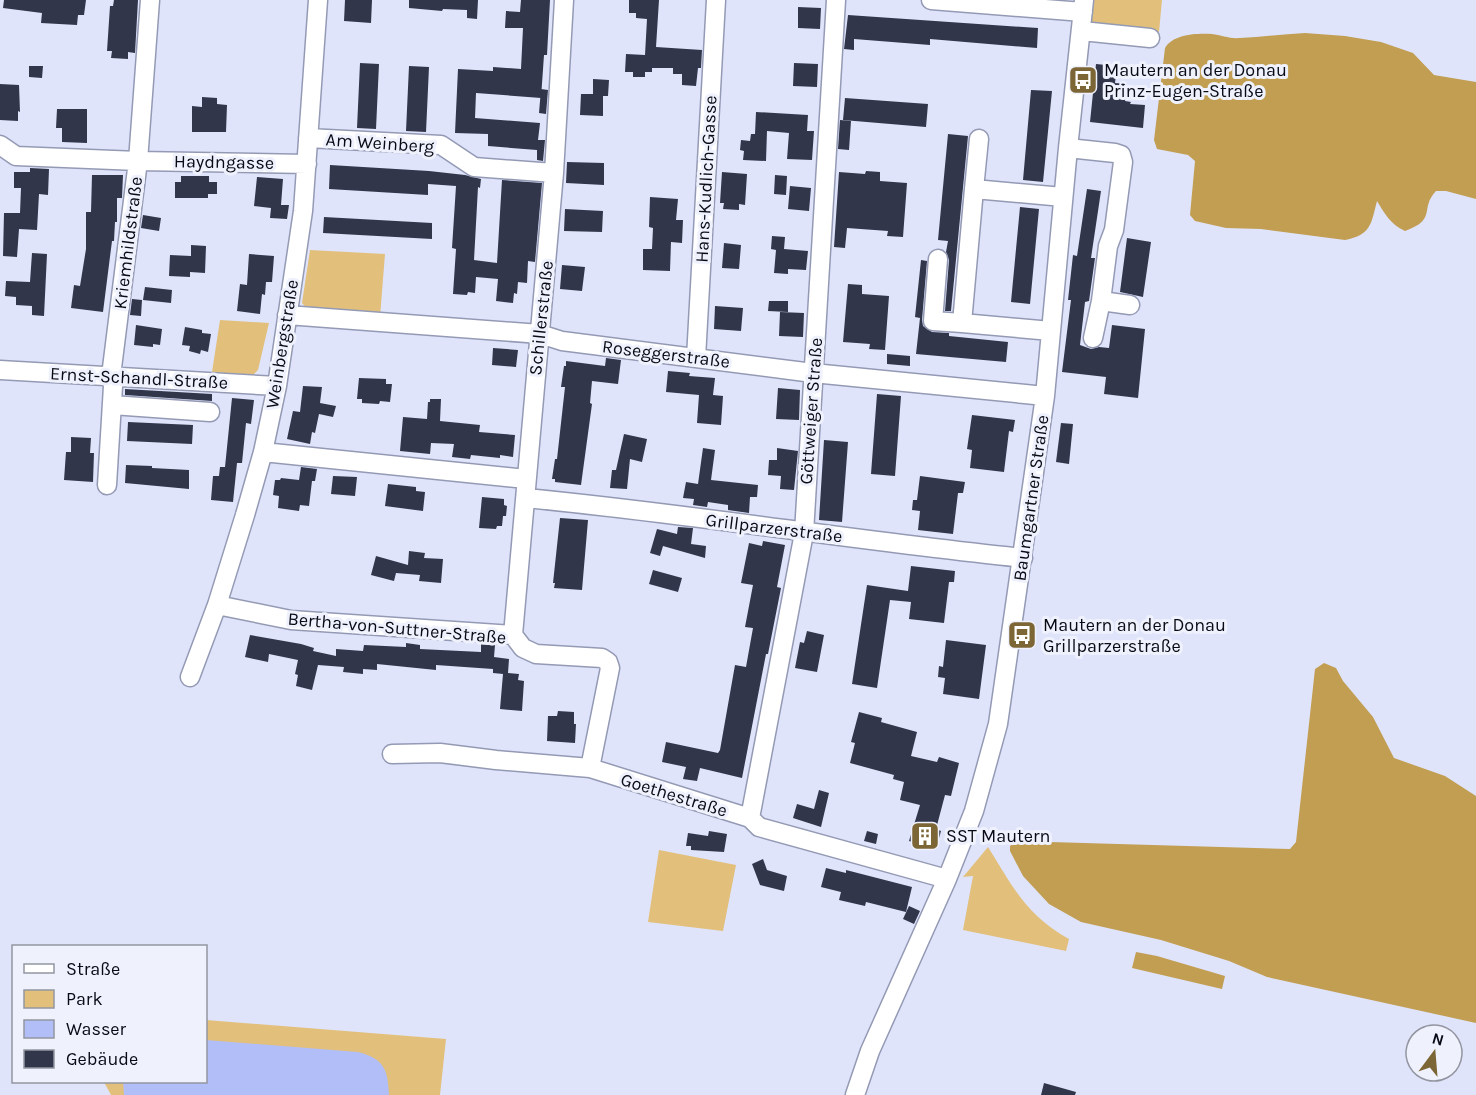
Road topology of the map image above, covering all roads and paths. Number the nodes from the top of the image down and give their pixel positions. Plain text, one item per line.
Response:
1 (150, 0) edge
2 (318, 0) edge
3 (564, 0) edge
4 (716, 0) edge
5 (836, 0) edge
6 (931, 0) edge
7 (1084, 6) edge
8 (1082, 31) junction
9 (1150, 38) dead end
10 (308, 138) junction
11 (979, 140) dead end
12 (0, 145) edge
13 (1068, 148) junction
14 (138, 161) junction
15 (307, 164) junction
16 (554, 173) junction
17 (974, 189) junction
18 (1063, 197) junction
19 (938, 259) dead end
20 (1101, 301) junction
21 (1130, 305) dead end
22 (287, 315) junction
23 (962, 323) junction
24 (1051, 331) junction
25 (540, 334) junction
26 (1094, 338) dead end
27 (696, 358) junction
28 (0, 370) edge
29 (813, 373) junction
30 (111, 376) junction
31 (277, 386) junction
32 (1045, 396) junction
33 (112, 405) junction
34 (210, 412) dead end
35 (263, 452) junction
36 (526, 479) junction
37 (107, 485) dead end
38 (526, 498) junction
39 (804, 532) junction
40 (1023, 558) junction
41 (217, 605) junction
42 (513, 635) junction
43 (190, 677) dead end
44 (392, 754) dead end
45 (590, 768) junction
46 (750, 818) junction
47 (947, 879) junction
48 (855, 1095) edge

1 - 14 street, Kriemhildstraße
2 - 10 street, Weinbergstraße
3 - 16 street, Schillerstraße
4 - 27 street, Hans-Kudlich-Gasse
5 - 29 street, Göttweiger Straße
6 - 7 street
7 - 8 street, Baumgartner Straße
8 - 9 street
8 - 13 street, Baumgartner Straße
10 - 15 street, Weinbergstraße
10 - 16 street, Am Weinberg
11 - 17 street
12 - 14 street, Haydngasse
13 - 18 street, Baumgartner Straße
13 - 20 street
14 - 15 street, Haydngasse
14 - 30 street, Kriemhildstraße
15 - 22 street, Weinbergstraße
16 - 25 street, Schillerstraße
17 - 18 street
17 - 23 street
18 - 24 street, Baumgartner Straße
19 - 23 street
20 - 21 street
20 - 26 street
22 - 25 street, Roseggerstraße
22 - 31 street, Weinbergstraße
23 - 24 street
24 - 32 street, Baumgartner Straße
25 - 27 street, Roseggerstraße
25 - 36 street, Schillerstraße
27 - 29 street, Roseggerstraße
28 - 30 street, Ernst-Schandl-Straße
29 - 32 street, Roseggerstraße
29 - 39 street, Göttweiger Straße
30 - 31 street, Ernst-Schandl-Straße
30 - 33 street, Kriemhildstraße
31 - 35 street, Weinbergstraße
32 - 40 street, Baumgartner Straße
33 - 34 street
33 - 37 street, Kriemhildstraße
35 - 36 street
35 - 41 street, Weinbergstraße
36 - 38 street, Schillerstraße
38 - 39 street, Grillparzerstraße
38 - 42 street, Schillerstraße
39 - 40 street, Grillparzerstraße
39 - 46 street, Göttweiger Straße
40 - 47 street, Baumgartner Straße
41 - 42 street, Bertha-von-Suttner-Straße
41 - 43 street, Weinbergstraße
42 - 45 street, Bertha-von-Suttner-Straße
44 - 45 street, Goethestraße
45 - 46 street, Goethestraße
46 - 47 street, Goethestraße
47 - 48 street, Baumgartner Straße

